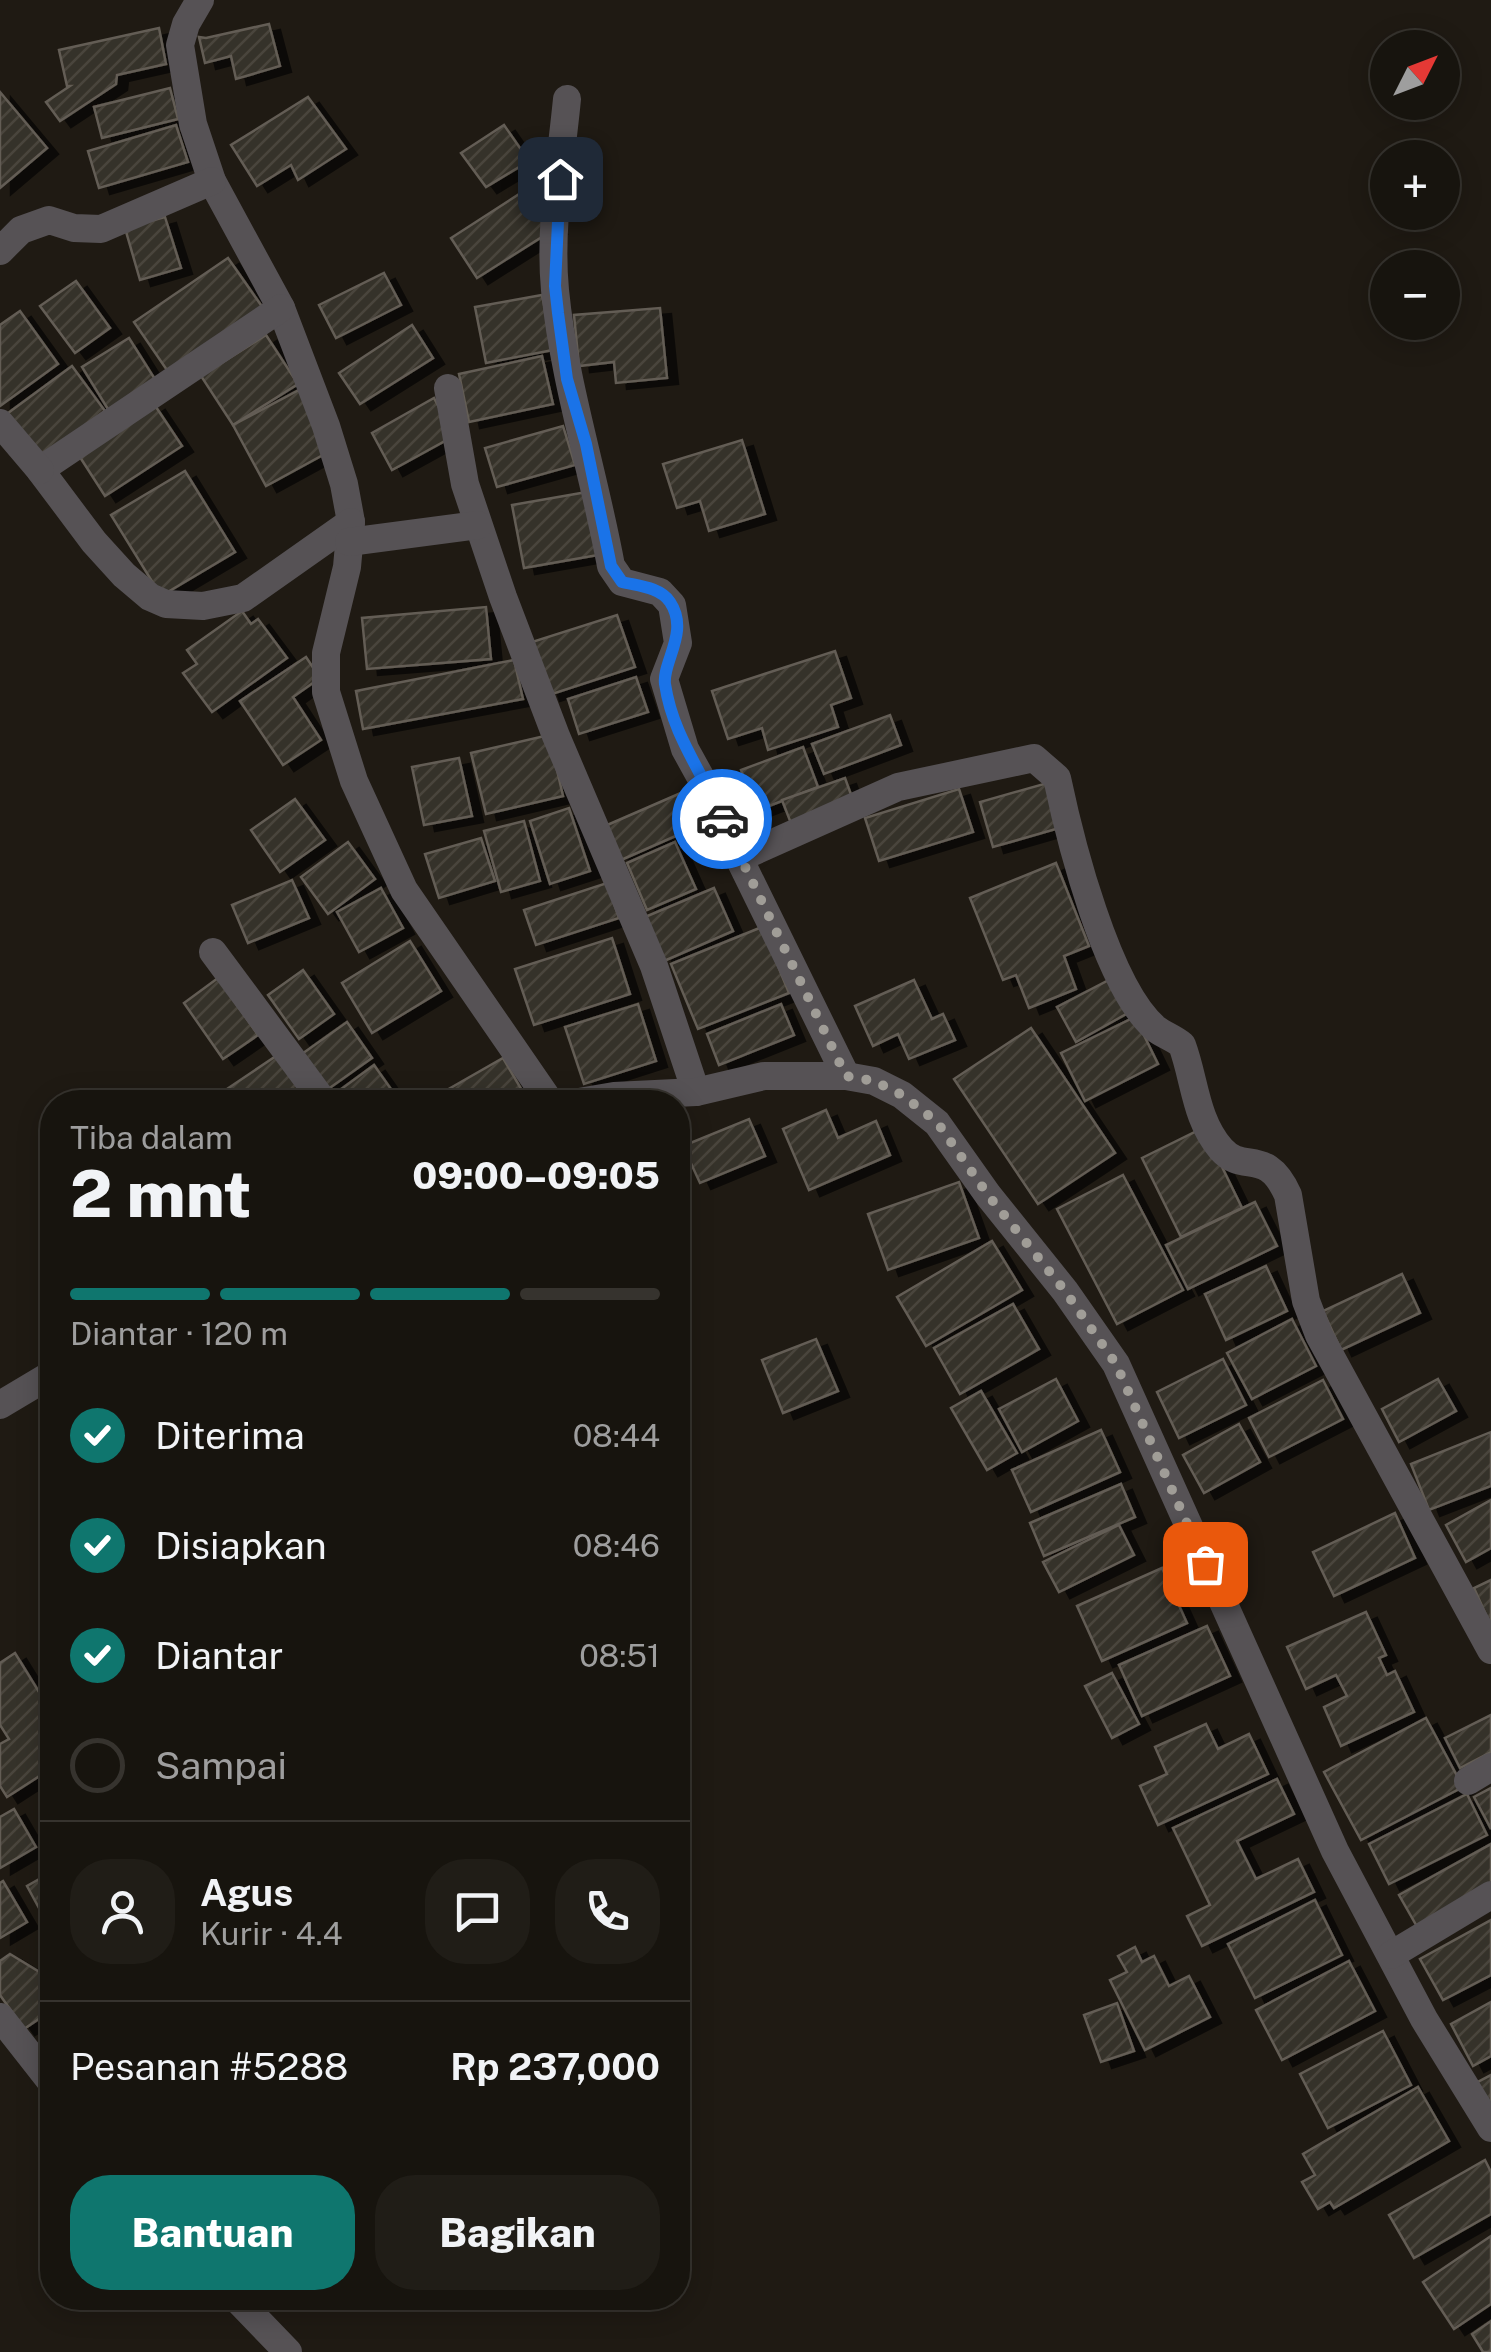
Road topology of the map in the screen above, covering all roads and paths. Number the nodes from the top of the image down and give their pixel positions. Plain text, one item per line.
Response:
1 (200, 0) edge
2 (567, 100) dead end
3 (212, 181) junction
4 (0, 250) edge
5 (281, 308) junction
6 (448, 388) dead end
7 (0, 422) edge
8 (40, 470) junction
9 (478, 526) junction
10 (350, 532) junction
11 (738, 858) junction
12 (213, 952) dead end
13 (846, 1076) junction
14 (315, 1090) edge
15 (542, 1090) edge
16 (690, 1092) edge
17 (696, 1092) junction
18 (40, 1381) edge
19 (0, 1405) edge
20 (1491, 1650) edge
21 (1491, 1896) edge
22 (1391, 1955) junction
23 (0, 2017) edge
24 (40, 2068) edge
25 (1491, 2128) edge
26 (248, 2310) edge
27 (288, 2352) edge

1 - 3 street
2 - 11 street
3 - 4 street
3 - 5 street
5 - 8 street
5 - 10 street
6 - 9 street
7 - 8 street
8 - 10 street
9 - 10 street
9 - 17 street
10 - 15 street
11 - 13 street
11 - 20 street
12 - 14 street
13 - 17 street
13 - 22 street
16 - 17 street
18 - 19 street
21 - 22 street
22 - 25 street
23 - 24 street
26 - 27 street

